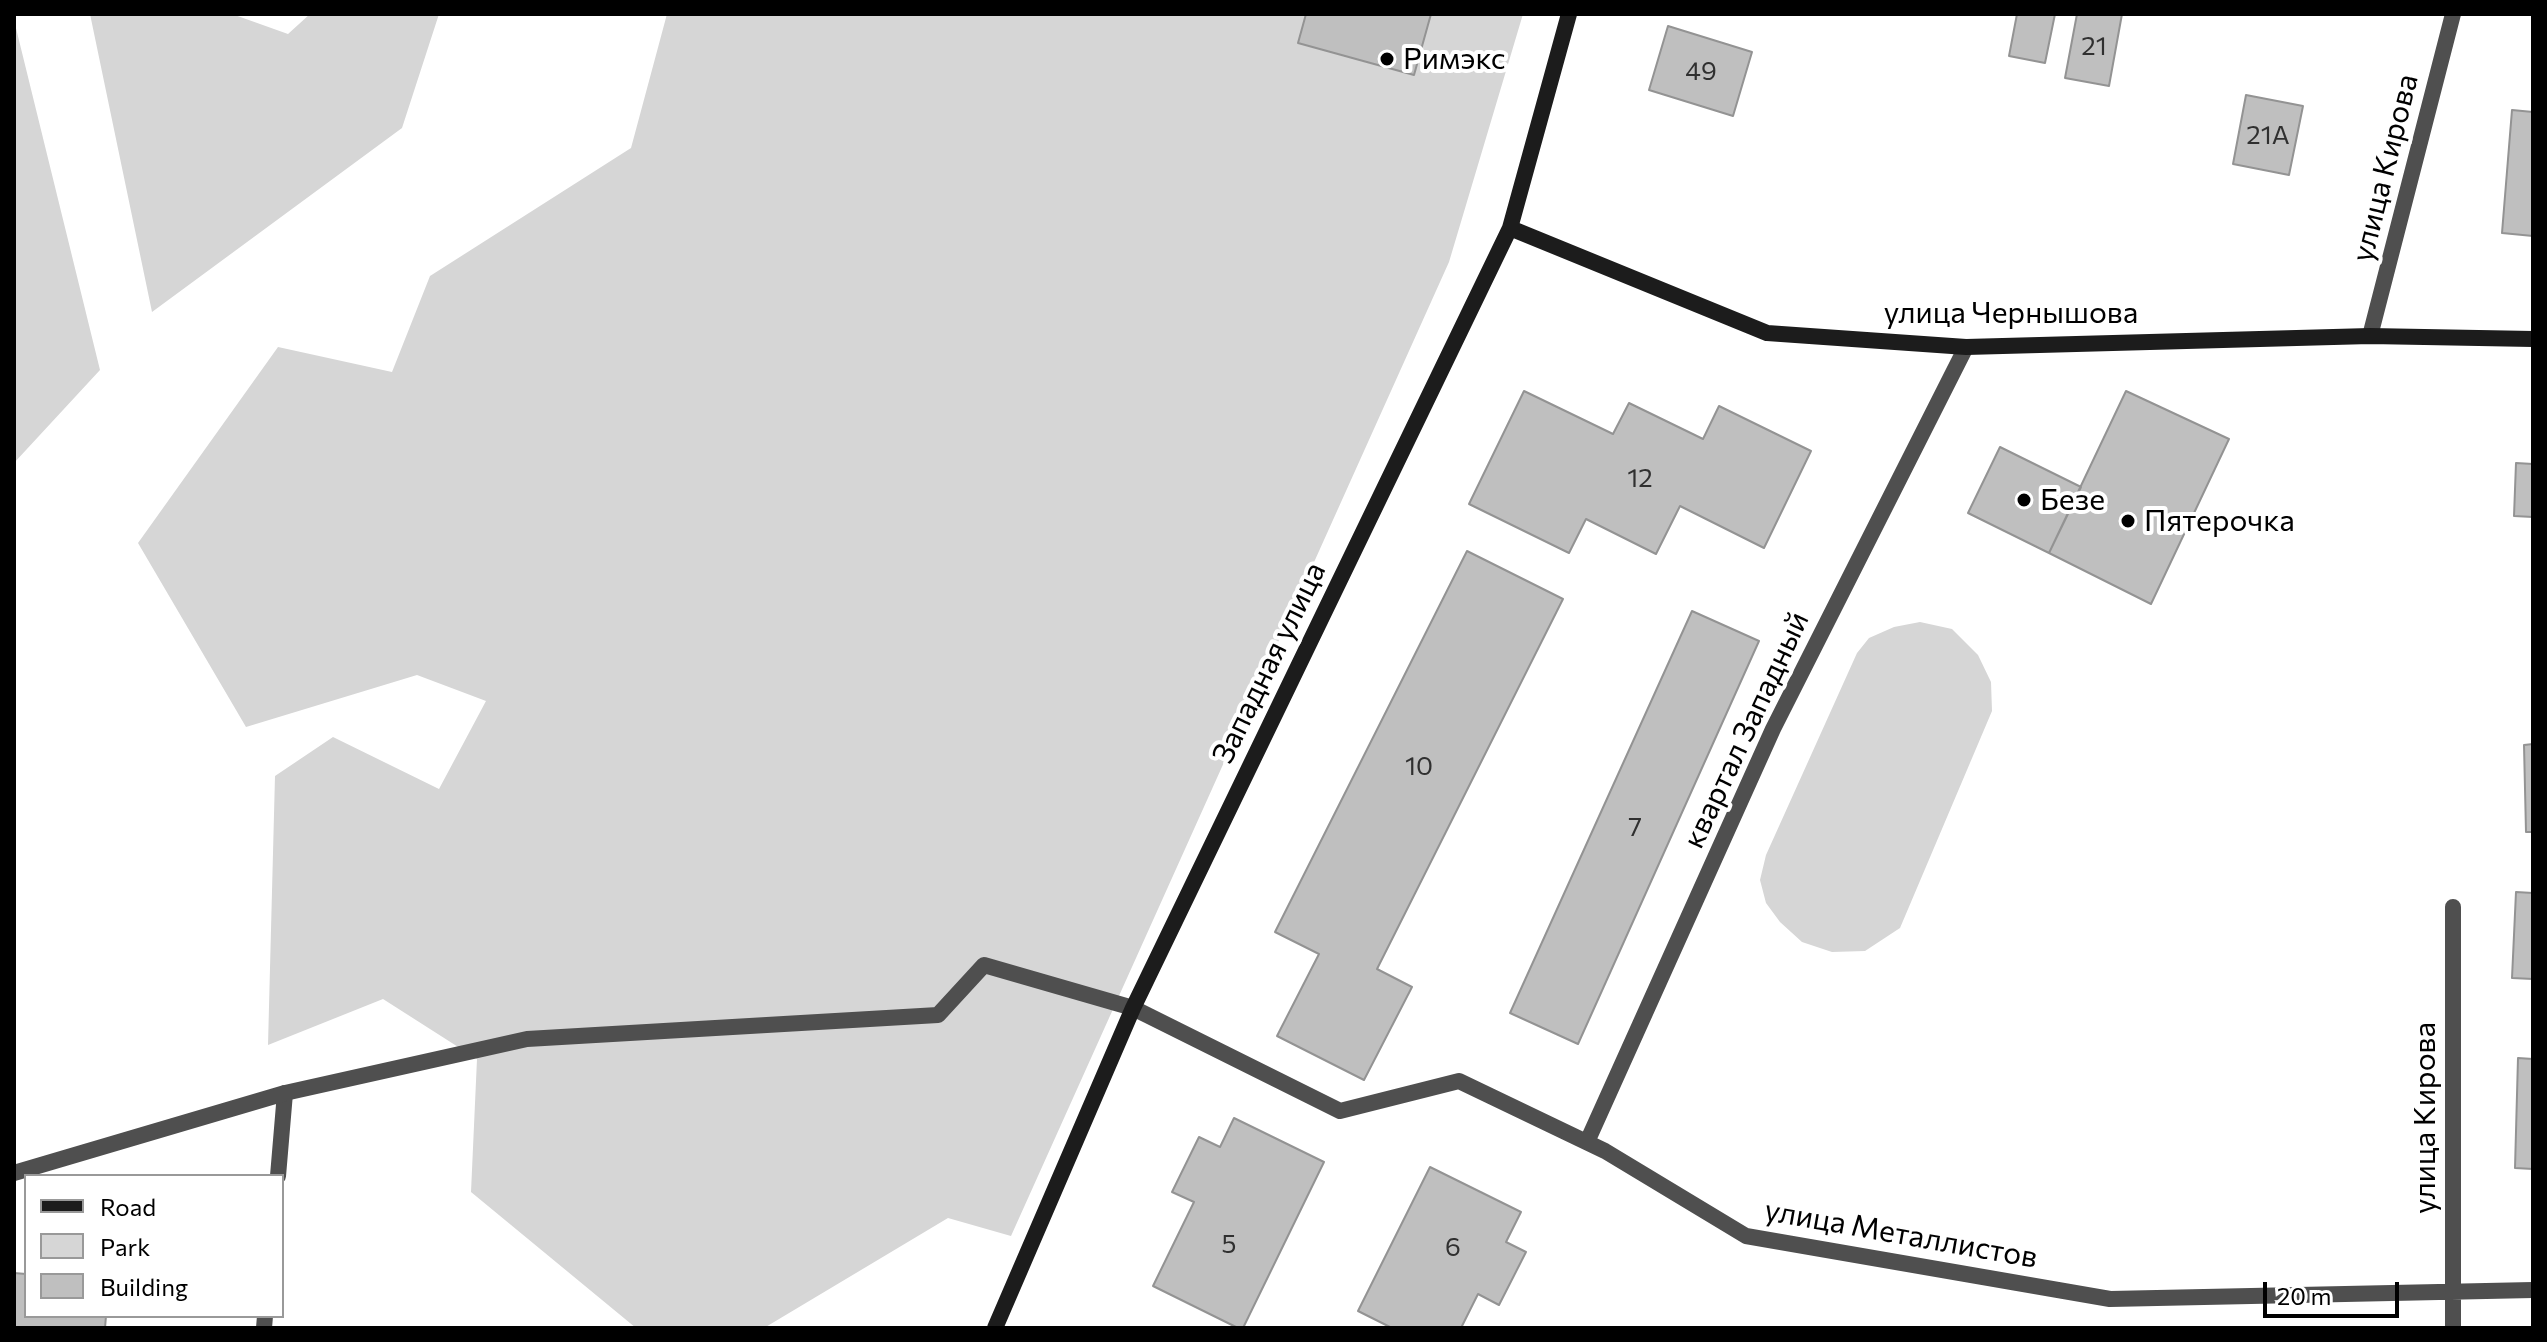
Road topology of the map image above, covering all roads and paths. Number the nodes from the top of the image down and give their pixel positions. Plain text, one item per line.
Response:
1 (1569, 14) edge
2 (2453, 14) edge
3 (1510, 228) junction
4 (2370, 336) junction
5 (2533, 339) edge
6 (1966, 347) junction
7 (2453, 907) dead end
8 (1133, 1008) junction
9 (285, 1093) junction
10 (1587, 1142) junction
11 (14, 1173) edge
12 (278, 1174) edge
13 (2533, 1290) edge
14 (2453, 1291) junction
15 (995, 1328) edge
16 (2453, 1328) edge

1 - 3 street, Западная улица
2 - 4 street, улица Кирова
3 - 6 street, улица Чернышова
3 - 8 street, Западная улица
4 - 5 street, улица Чернышова
4 - 6 street, улица Чернышова
6 - 10 street, квартал Западный
7 - 14 street, улица Кирова
8 - 9 street, улица Металлистов
8 - 10 street, улица Металлистов
8 - 15 street, Западная улица
9 - 11 street
9 - 12 street
10 - 14 street, улица Металлистов
13 - 14 street, улица Металлистов
14 - 16 street, улица Кирова

